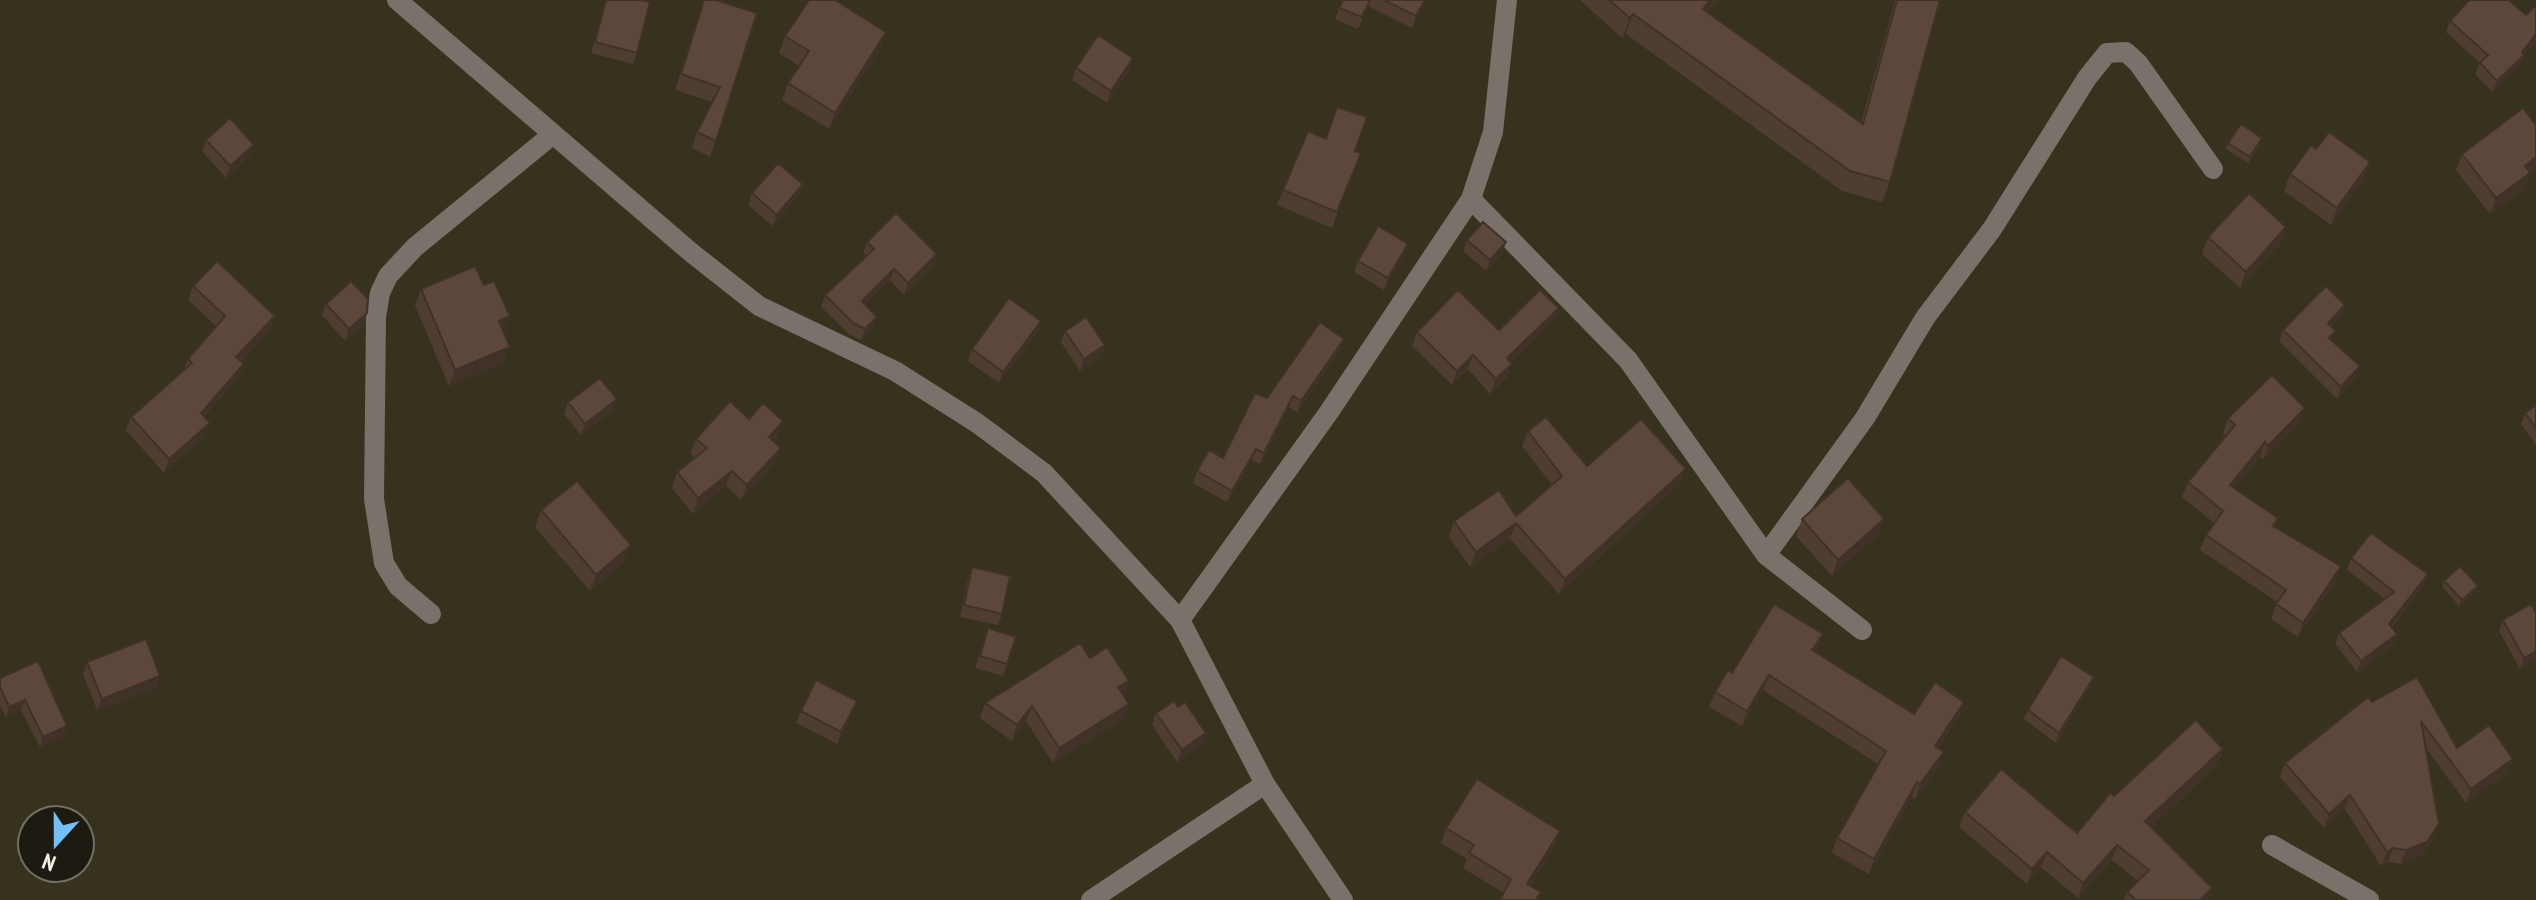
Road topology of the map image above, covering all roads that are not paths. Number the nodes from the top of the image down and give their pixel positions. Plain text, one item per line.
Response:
1 (397, 0) edge
2 (1507, 0) edge
3 (552, 135) junction
4 (2213, 169) dead end
5 (1471, 199) junction
6 (1766, 555) junction
7 (431, 614) dead end
8 (1180, 620) junction
9 (1862, 630) dead end
10 (1265, 784) junction
11 (2272, 845) dead end
12 (1091, 900) edge
13 (1343, 900) edge
14 (2369, 900) edge

1 - 3 street
2 - 5 street
3 - 7 street
3 - 8 street
4 - 6 street
5 - 6 street
5 - 8 street
6 - 9 street
8 - 10 street
10 - 12 street
10 - 13 street
11 - 14 street

